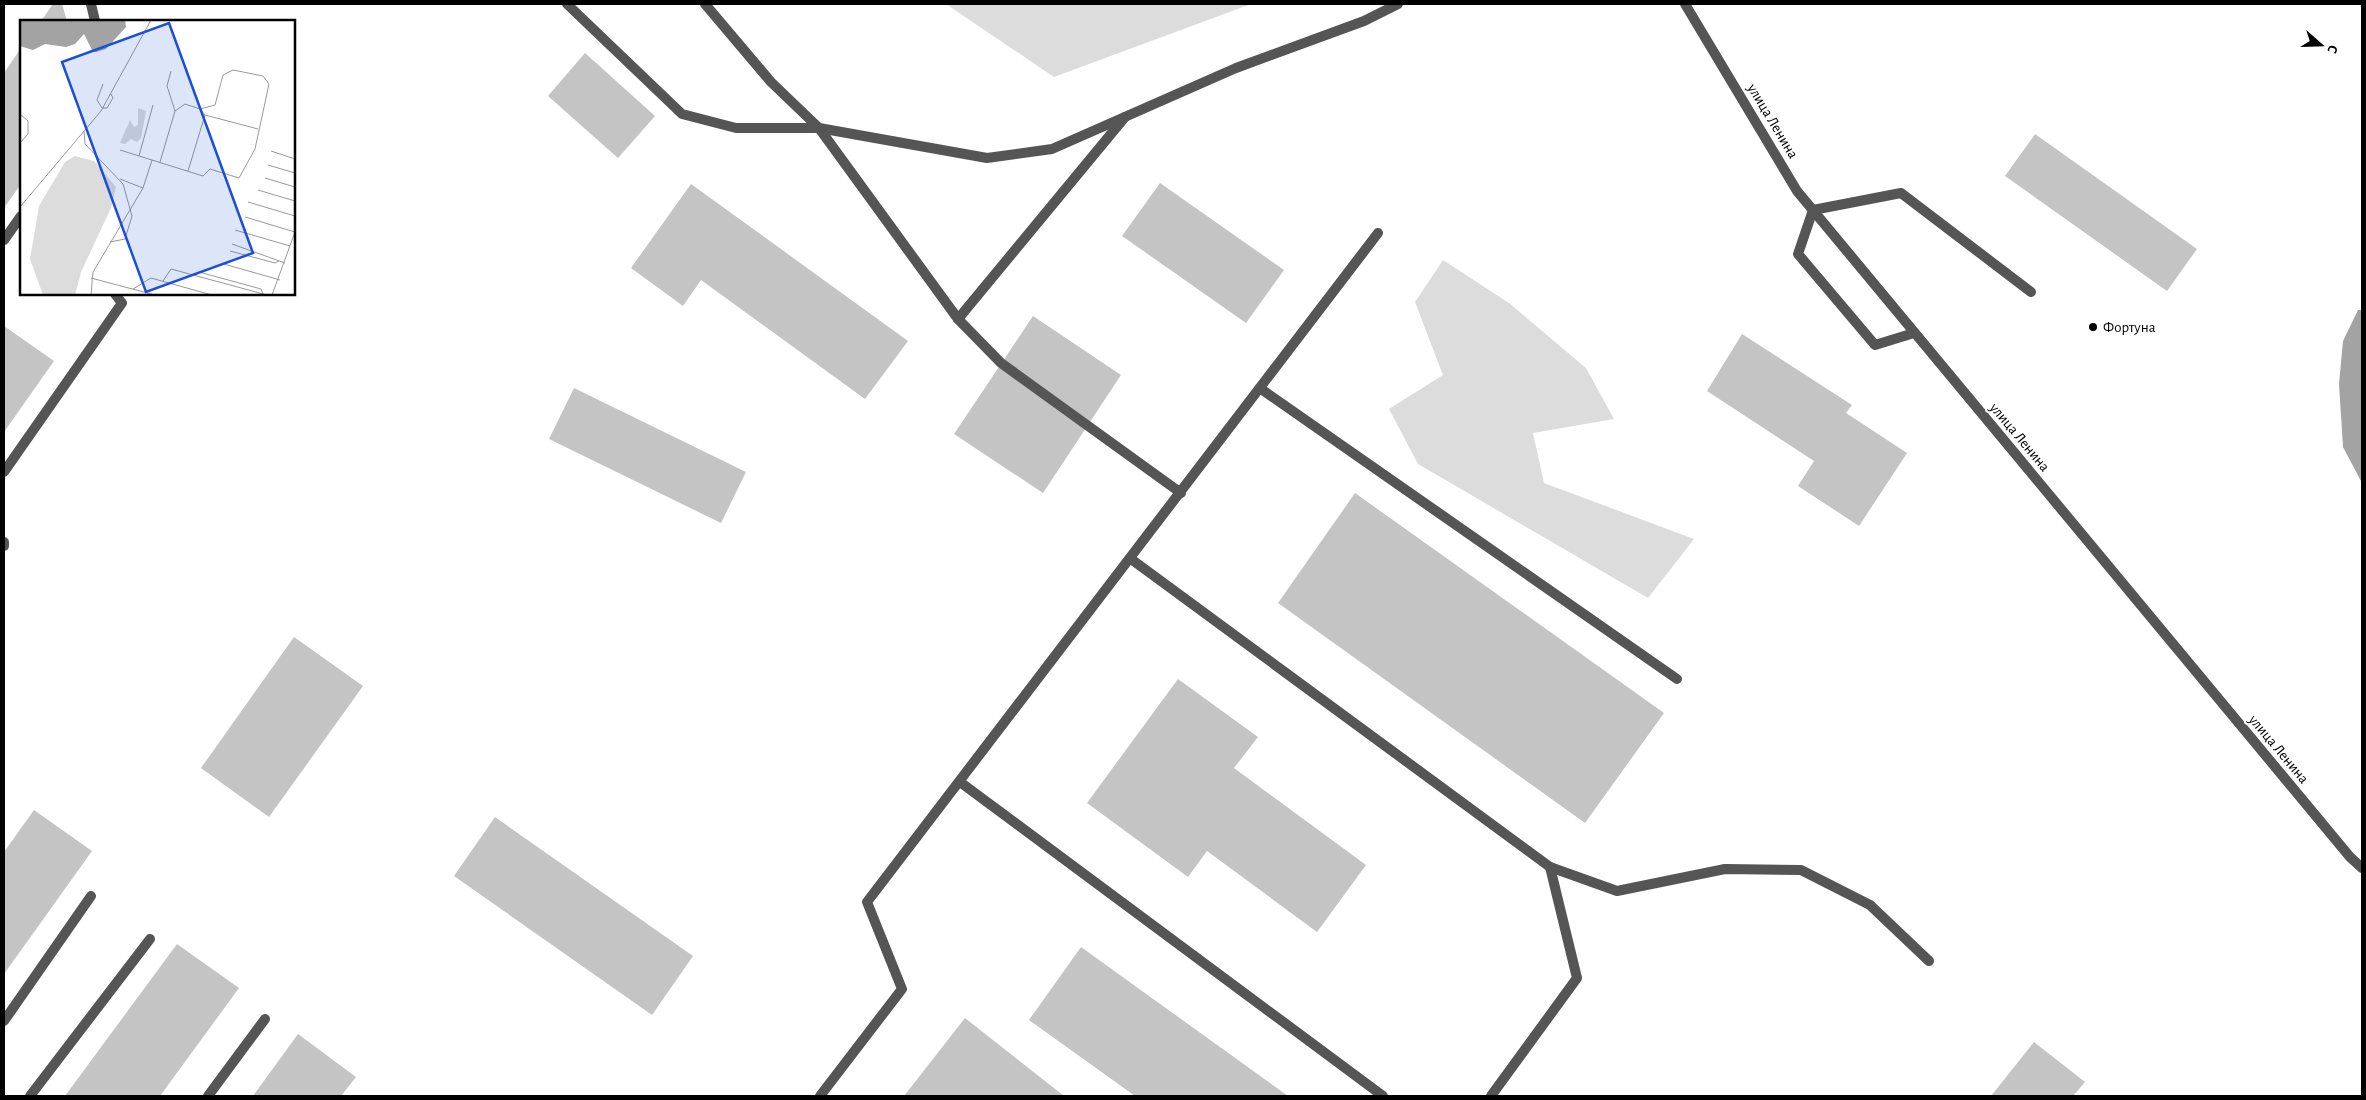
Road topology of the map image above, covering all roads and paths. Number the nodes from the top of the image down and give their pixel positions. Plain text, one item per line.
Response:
1 (91, 4) edge
2 (567, 4) edge
3 (705, 4) edge
4 (1398, 4) edge
5 (1685, 4) edge
6 (95, 20) edge
7 (1125, 116) junction
8 (819, 128) junction
9 (1813, 210) junction
10 (20, 217) edge
11 (1378, 234) dead end
12 (4, 240) edge
13 (2031, 292) dead end
14 (116, 295) edge
15 (958, 319) junction
16 (1914, 333) junction
17 (1261, 389) junction
18 (4, 472) edge
19 (1181, 493) junction
20 (1131, 559) junction
21 (1677, 679) dead end
22 (960, 782) junction
23 (1550, 868) junction
24 (2362, 868) edge
25 (91, 896) dead end
26 (150, 939) dead end
27 (1929, 961) dead end
28 (265, 1019) dead end
29 (4, 1021) edge
30 (30, 1096) edge
31 (208, 1096) edge
32 (820, 1096) edge
33 (1383, 1096) edge
34 (1491, 1096) edge

1 - 6 street
2 - 8 street
3 - 8 street
4 - 7 street
5 - 9 street, улица Ленина
7 - 8 street
7 - 15 street
8 - 15 street
9 - 13 street
9 - 16 street, улица Ленина
9 - 16 street
10 - 12 street
11 - 17 street
14 - 18 street
15 - 19 street
16 - 24 street, улица Ленина
17 - 19 street
17 - 21 street
19 - 20 street
20 - 22 street
20 - 23 street
22 - 32 street
22 - 33 street
23 - 27 street
23 - 34 street
25 - 29 street
26 - 30 street
28 - 31 street

